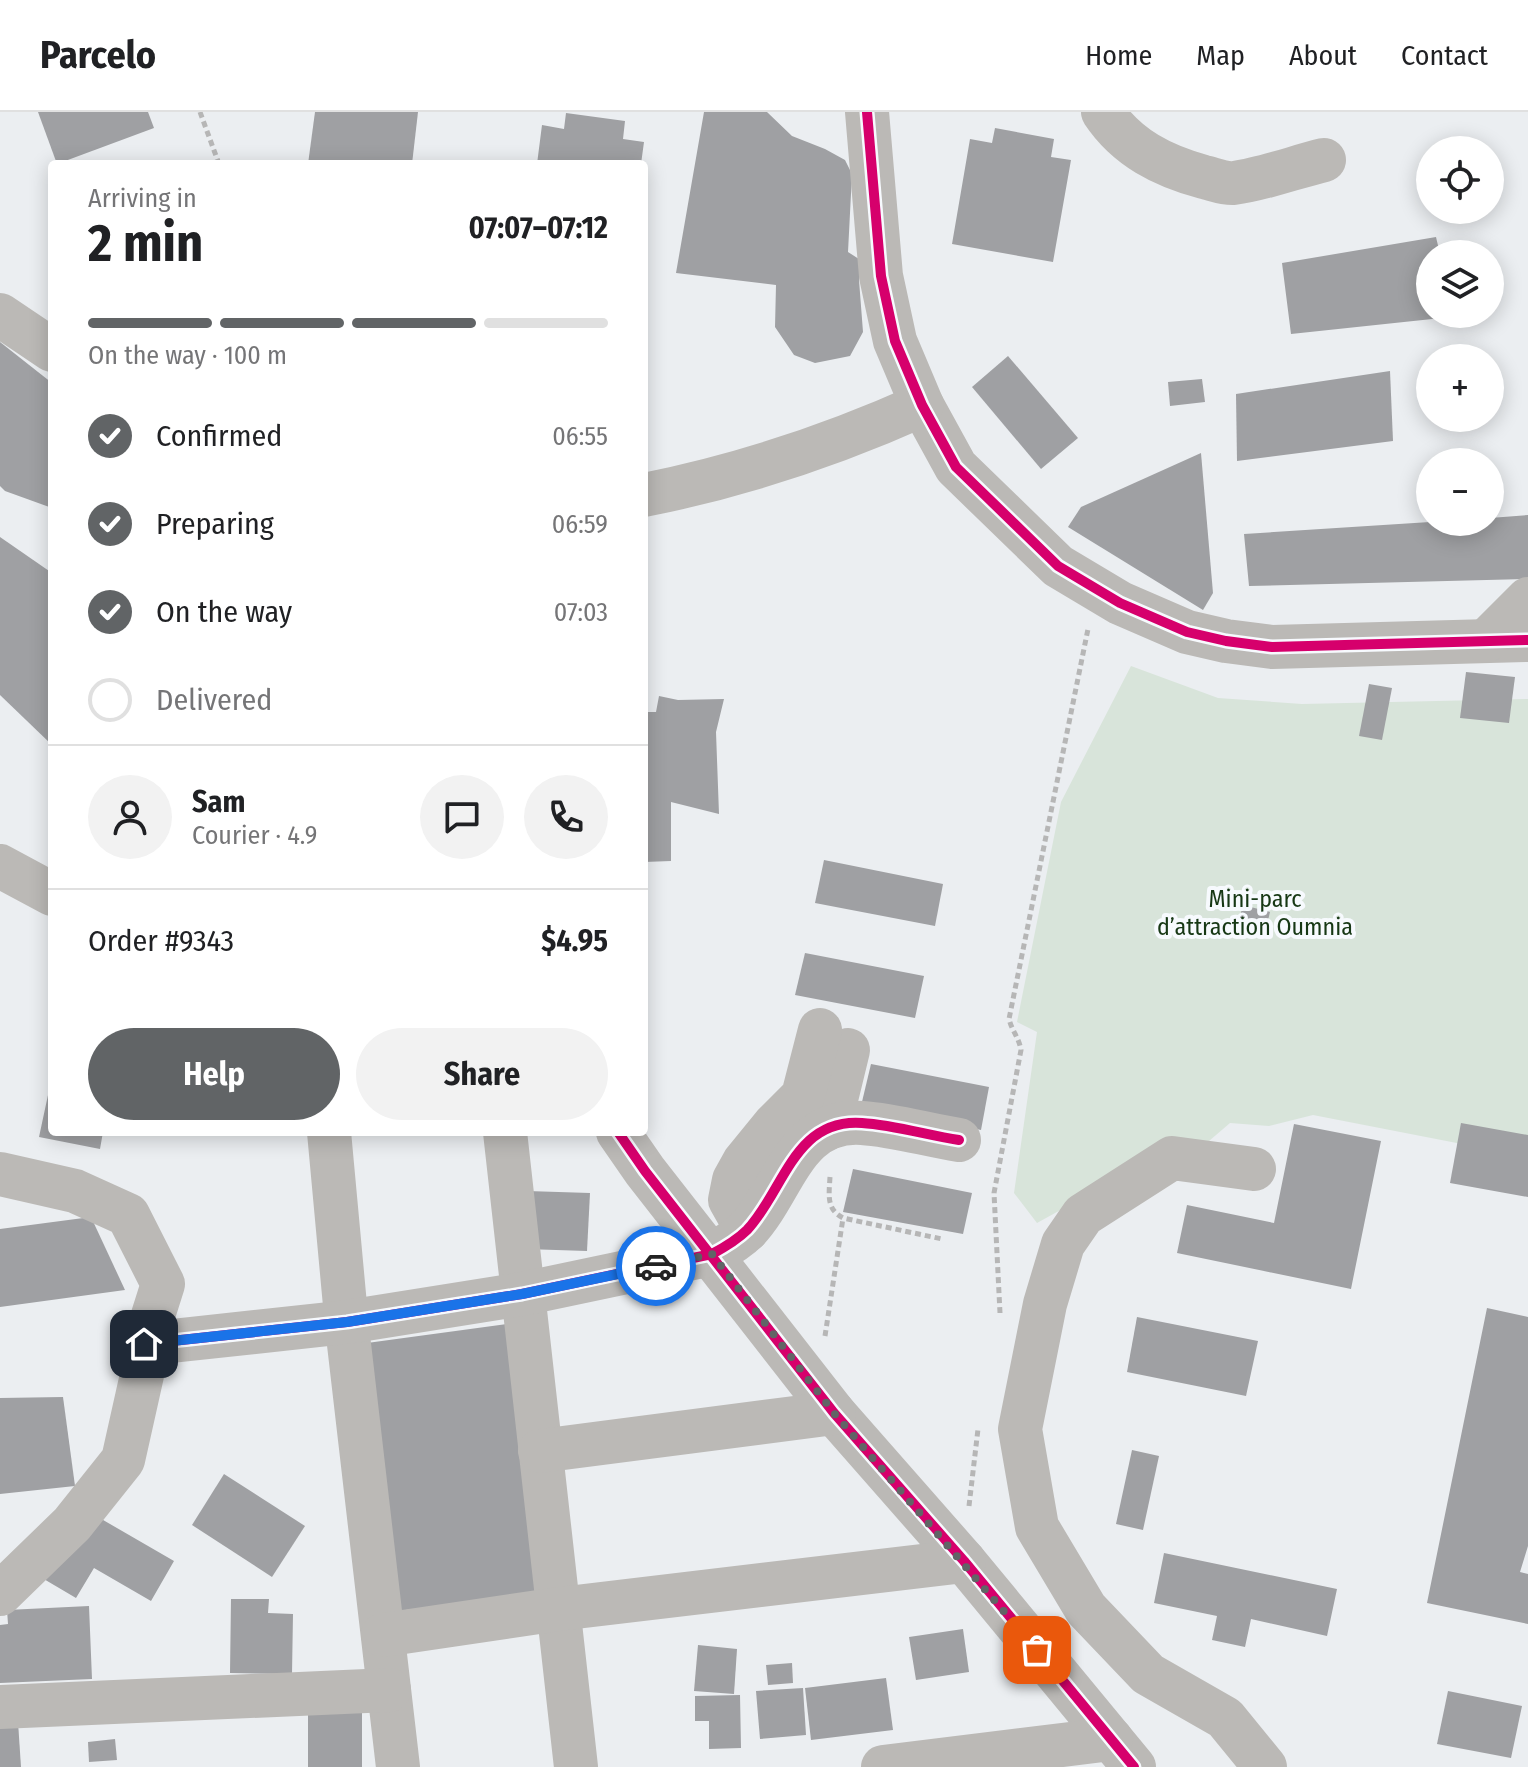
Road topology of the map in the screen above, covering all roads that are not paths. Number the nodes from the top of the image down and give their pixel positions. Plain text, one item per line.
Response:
1 (867, 112) edge
2 (1103, 112) edge
3 (1324, 160) dead end
4 (0, 315) edge
5 (48, 347) edge
6 (922, 405) junction
7 (648, 494) edge
8 (1528, 599) edge
9 (1507, 641) edge
10 (0, 866) edge
11 (48, 892) edge
12 (829, 1128) junction
13 (329, 1136) edge
14 (505, 1136) edge
15 (621, 1136) edge
16 (959, 1140) dead end
17 (1254, 1169) dead end
18 (0, 1174) edge
19 (747, 1230) junction
20 (712, 1254) junction
21 (522, 1294) junction
22 (347, 1322) junction
23 (144, 1344) junction
24 (834, 1413) junction
25 (540, 1451) junction
26 (964, 1561) junction
27 (0, 1594) edge
28 (559, 1609) junction
29 (383, 1635) junction
30 (389, 1690) junction
31 (0, 1707) edge
32 (1122, 1753) edge
33 (398, 1767) edge
34 (576, 1767) edge
35 (883, 1767) edge
36 (1265, 1767) edge

1 - 6 street
2 - 3 street
4 - 5 street
6 - 7 street
6 - 9 street
8 - 9 street
10 - 11 street
12 - 16 street
12 - 19 street
12 - 19 street
13 - 22 street
14 - 21 street
15 - 20 street
17 - 36 street
18 - 23 street
19 - 20 street
20 - 21 street
20 - 24 street
21 - 22 street
21 - 25 street
22 - 23 street
22 - 29 street
23 - 27 street
24 - 25 street
24 - 26 street
25 - 28 street
26 - 28 street
26 - 32 street
28 - 29 street
28 - 34 street
29 - 30 street
30 - 31 street
30 - 33 street
32 - 35 street

